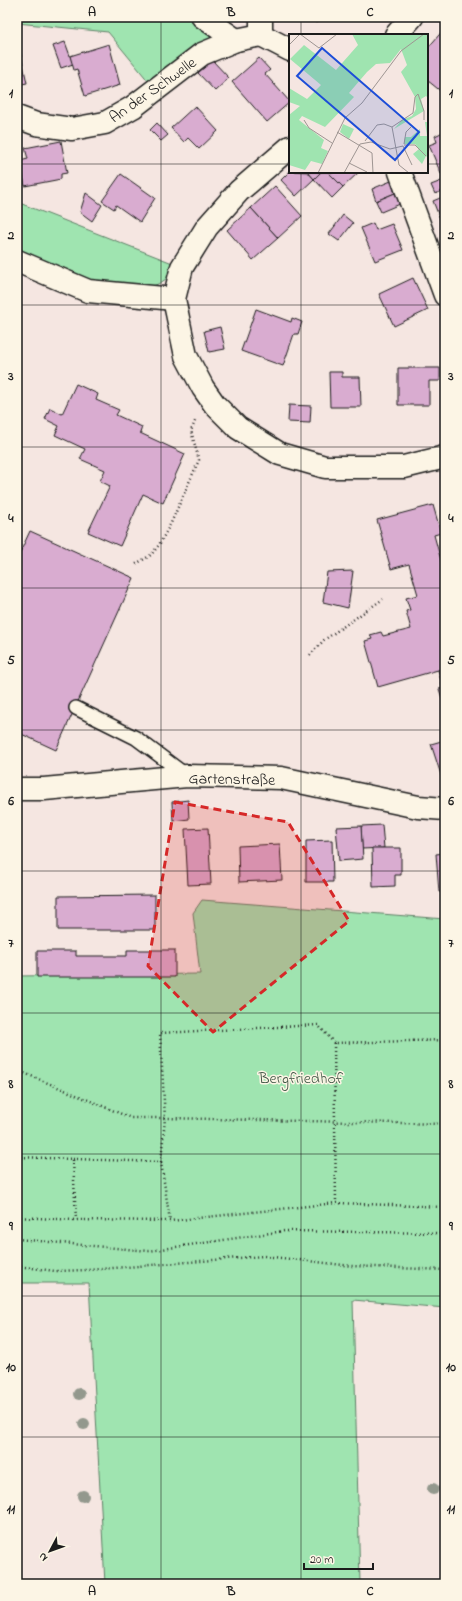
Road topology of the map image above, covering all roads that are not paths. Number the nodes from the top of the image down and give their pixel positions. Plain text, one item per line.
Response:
1 (203, 17) edge
2 (412, 17) edge
3 (261, 26) edge
4 (397, 34) edge
5 (236, 40) junction
6 (289, 49) edge
7 (17, 117) edge
8 (289, 148) edge
9 (400, 173) edge
10 (17, 262) edge
11 (445, 295) edge
12 (174, 299) junction
13 (445, 457) edge
14 (76, 708) dead end
15 (186, 776) junction
16 (17, 789) edge
17 (445, 809) edge

1 - 5 street
2 - 4 street
3 - 5 street, An der Schwelle
3 - 6 street
5 - 7 street, An der Schwelle
8 - 12 street
9 - 11 street
10 - 12 street
12 - 13 street
14 - 15 lane
15 - 16 street, Gartenstraße
15 - 17 street, Gartenstraße

